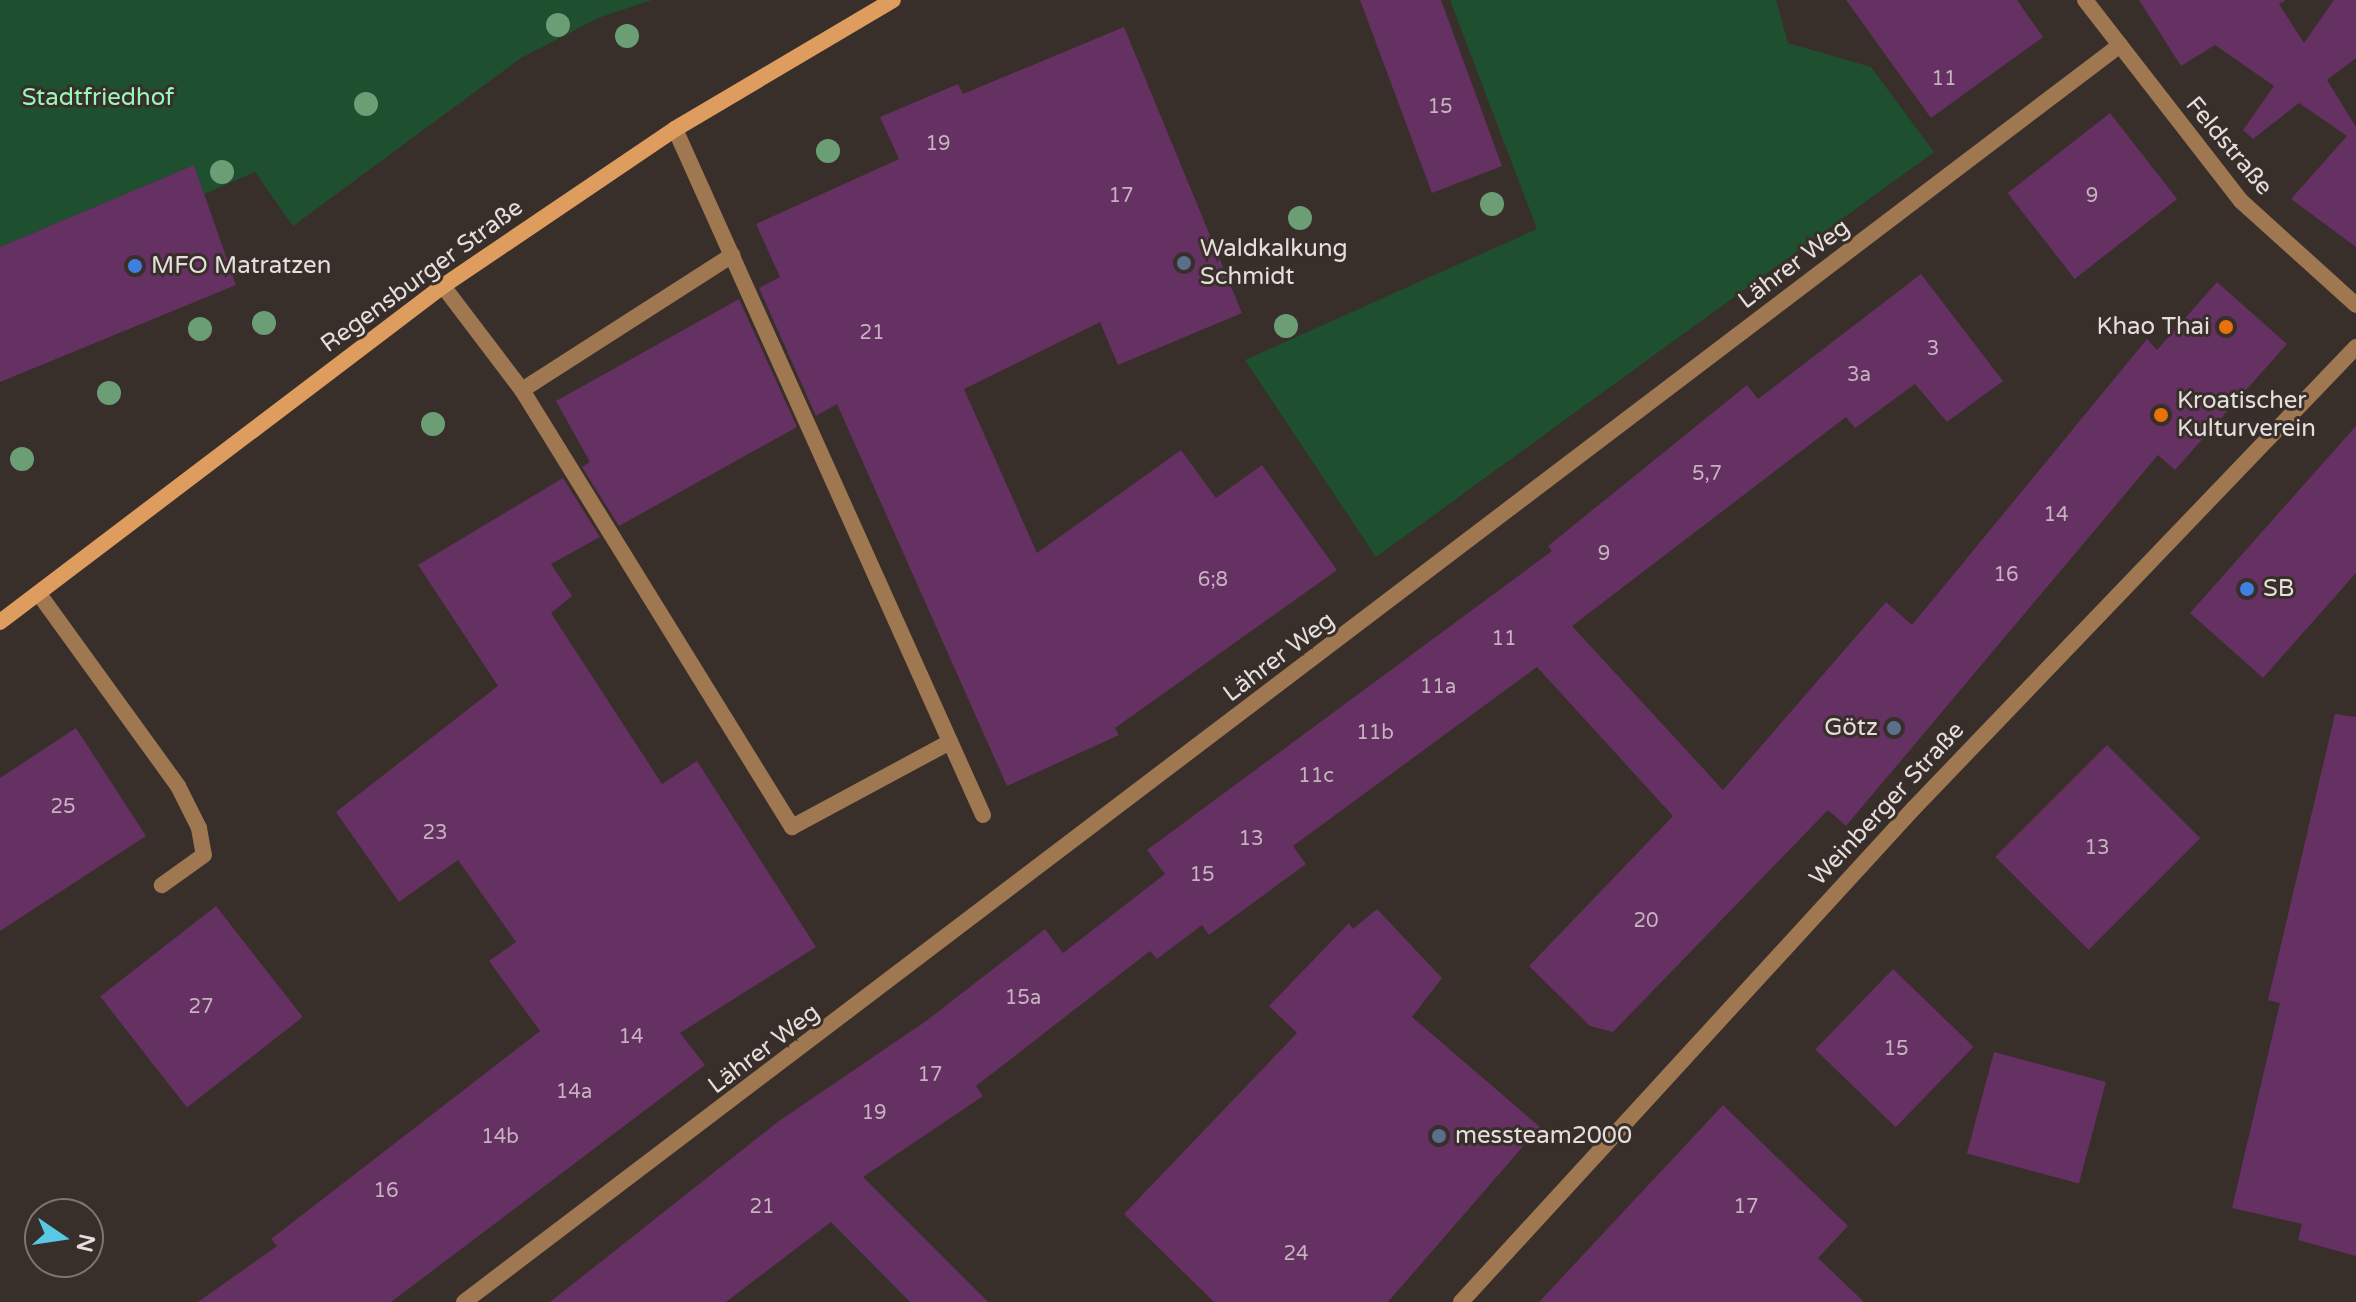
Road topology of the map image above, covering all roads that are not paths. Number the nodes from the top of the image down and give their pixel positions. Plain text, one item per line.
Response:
1 (893, 0) edge
2 (2085, 0) edge
3 (2120, 45) junction
4 (675, 129) junction
5 (732, 255) junction
6 (443, 286) junction
7 (2356, 305) edge
8 (2356, 347) edge
9 (522, 390) junction
10 (39, 594) junction
11 (0, 622) edge
12 (950, 742) junction
13 (983, 815) dead end
14 (162, 885) dead end
15 (464, 1302) edge
16 (1461, 1302) edge

1 - 4 main road, Regensburger Straße
2 - 3 street, Feldstraße
3 - 7 street, Feldstraße
3 - 15 street, Lährer Weg
4 - 5 street
4 - 6 main road, Regensburger Straße
5 - 9 street
5 - 12 street
6 - 9 street
6 - 10 main road, Regensburger Straße
8 - 16 street, Weinberger Straße
9 - 12 street
10 - 11 main road, Regensburger Straße
10 - 14 street
12 - 13 street

